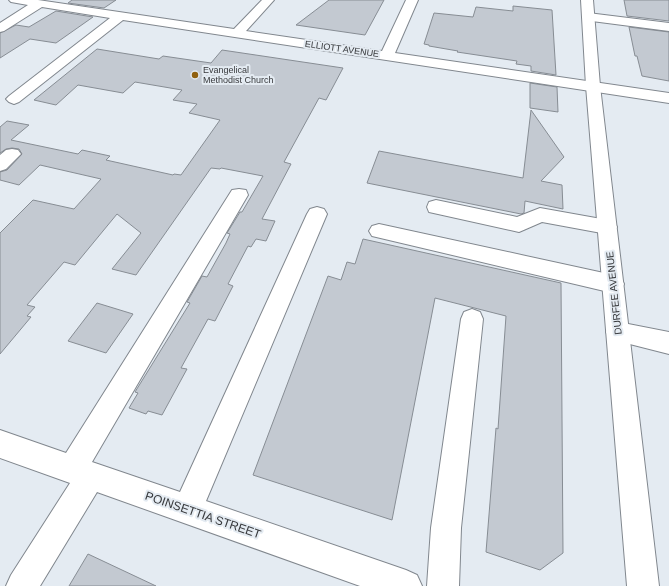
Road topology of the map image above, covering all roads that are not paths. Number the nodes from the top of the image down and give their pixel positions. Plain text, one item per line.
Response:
1 (19, 0) edge
2 (268, 0) edge
3 (412, 0) edge
4 (587, 0) edge
5 (39, 4) junction
6 (120, 16) junction
7 (588, 17) junction
8 (669, 27) edge
9 (0, 28) edge
10 (237, 33) junction
11 (387, 56) junction
12 (593, 86) junction
13 (669, 98) edge
14 (14, 99) dead end
15 (239, 195) dead end
16 (436, 208) dead end
17 (317, 214) dead end
18 (607, 227) junction
19 (379, 232) dead end
20 (613, 284) junction
21 (472, 319) dead end
22 (618, 332) junction
23 (669, 343) edge
24 (0, 444) edge
25 (82, 473) junction
26 (187, 510) junction
27 (22, 586) edge
28 (406, 586) edge
29 (442, 586) edge
30 (643, 586) edge

1 - 5 street, ELLIOTT AVENUE
2 - 10 street
3 - 11 street
4 - 7 street, DURFEE AVENUE
5 - 6 street, ELLIOTT AVENUE
5 - 9 street
6 - 10 street, ELLIOTT AVENUE
6 - 14 street
7 - 8 street
7 - 12 street, DURFEE AVENUE
10 - 11 street, ELLIOTT AVENUE
11 - 12 street, ELLIOTT AVENUE
12 - 13 street, ELLIOTT AVENUE
12 - 18 street, DURFEE AVENUE
15 - 25 street
16 - 18 street
17 - 26 street
18 - 20 street, DURFEE AVENUE
19 - 20 street
20 - 22 street, DURFEE AVENUE
21 - 29 street
22 - 23 street
22 - 30 street, DURFEE AVENUE
24 - 25 street, POINSETTIA STREET
25 - 26 street, POINSETTIA STREET
25 - 27 street
26 - 28 street, POINSETTIA STREET

